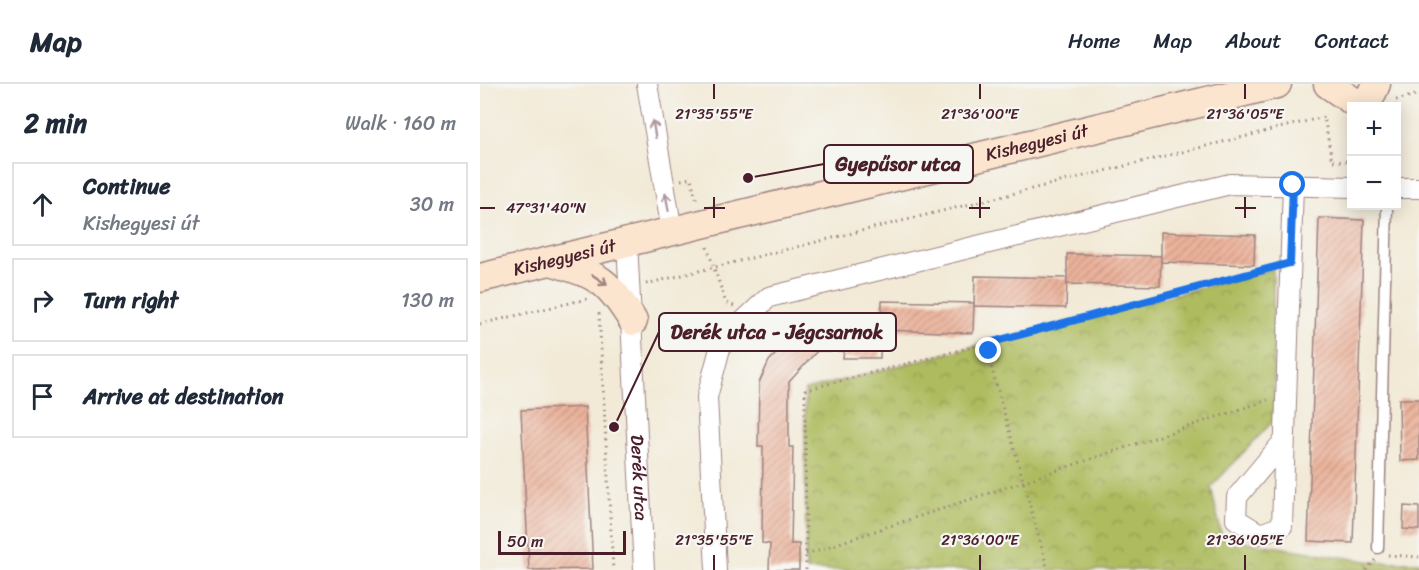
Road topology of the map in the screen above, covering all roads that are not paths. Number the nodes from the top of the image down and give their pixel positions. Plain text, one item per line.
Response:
1 (1277, 84) edge
2 (1328, 84) edge
3 (1362, 84) edge
4 (1376, 84) edge
5 (647, 85) edge
6 (1357, 102) edge
7 (1363, 102) edge
8 (1365, 102) edge
9 (1293, 185) junction
10 (1347, 187) edge
11 (1401, 188) edge
12 (1419, 188) edge
13 (1388, 210) edge
14 (672, 231) junction
15 (627, 242) junction
16 (551, 261) junction
17 (480, 278) edge
18 (633, 321) junction
19 (1283, 442) dead end
20 (1378, 548) dead end
21 (644, 570) edge
22 (716, 570) edge

1 - 14 street, Kishegyesi út
2 - 6 street
3 - 7 lane
4 - 8 street
14 -> 5 street
9 - 10 street
9 - 19 street
9 - 22 street
11 - 12 street
13 - 20 lane
14 - 15 street, Kishegyesi út
15 - 16 street, Kishegyesi út
15 - 18 street, Derék utca
16 - 17 street, Kishegyesi út
16 -> 18 street
18 - 21 street, Derék utca

